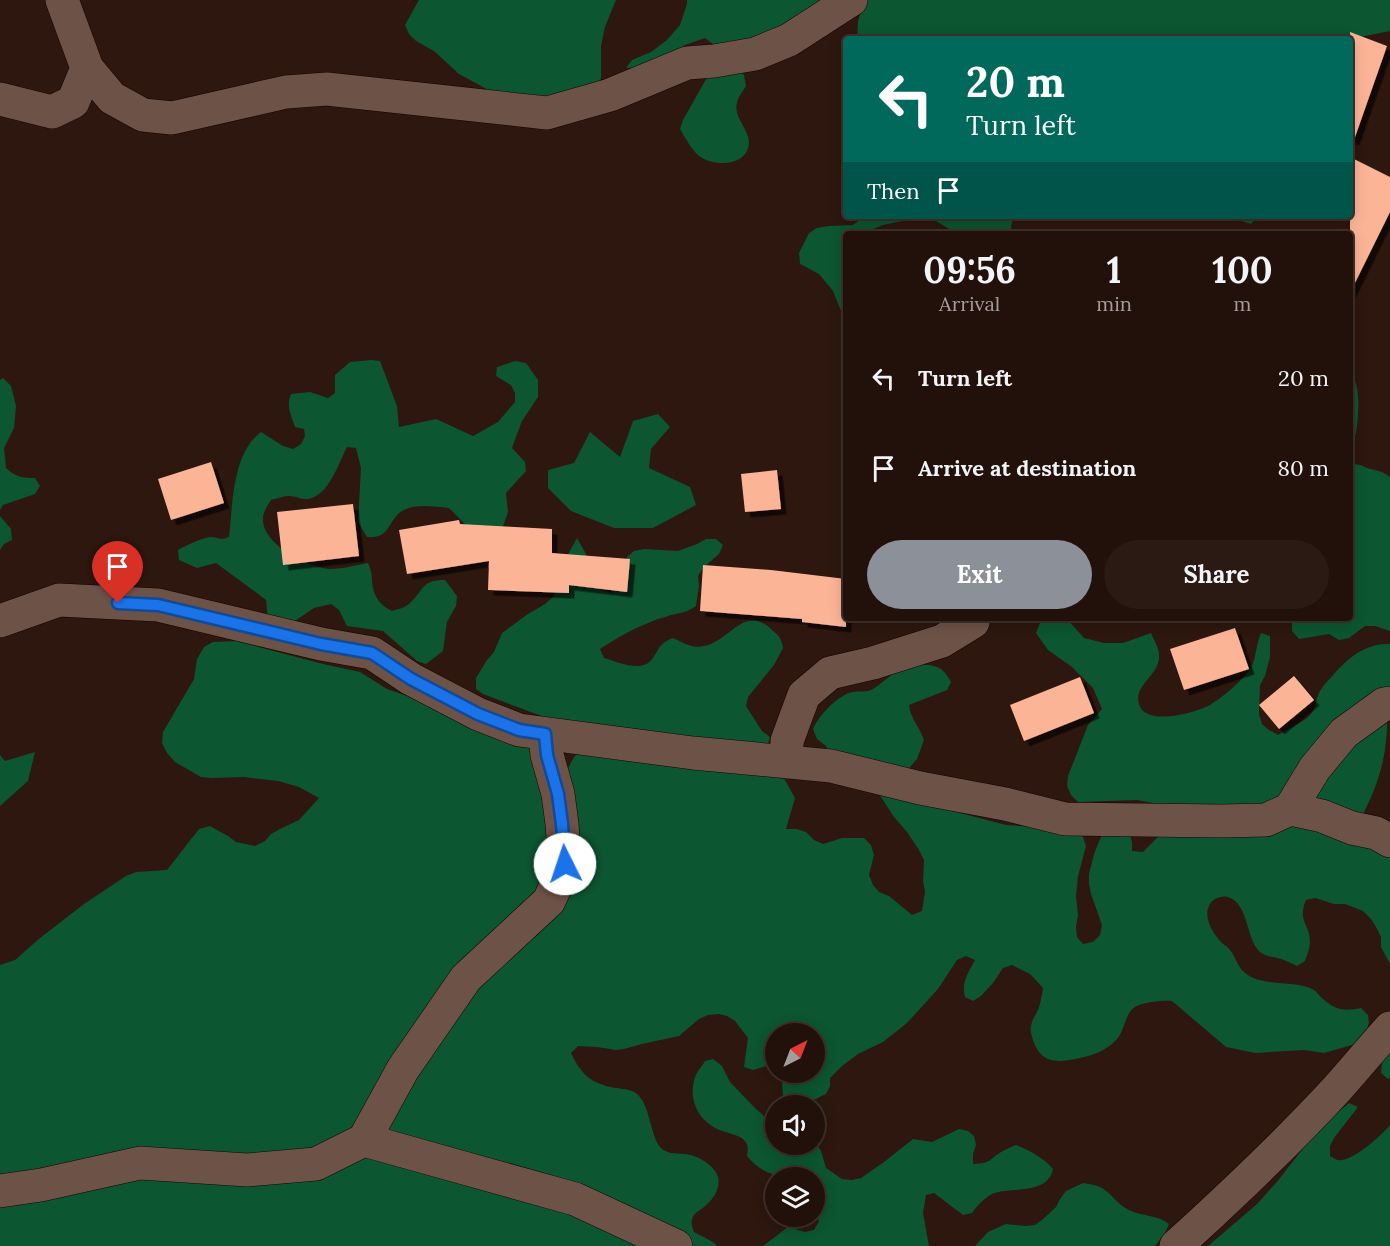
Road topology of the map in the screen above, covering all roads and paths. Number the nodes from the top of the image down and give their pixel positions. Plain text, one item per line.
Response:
1 (62, 0) edge
2 (851, 0) edge
3 (87, 68) junction
4 (0, 99) edge
5 (0, 621) edge
6 (973, 622) dead end
7 (1390, 703) edge
8 (545, 734) junction
9 (787, 762) junction
10 (1290, 810) junction
11 (1390, 841) edge
12 (1386, 1037) edge
13 (364, 1140) junction
14 (0, 1191) edge
15 (676, 1246) edge
16 (1176, 1246) edge

1 - 3 street
2 - 3 street
3 - 4 street
5 - 8 street
6 - 9 street
7 - 10 street
8 - 9 street
8 - 13 street
9 - 10 street
10 - 11 street
12 - 16 street
13 - 14 street
13 - 15 street

